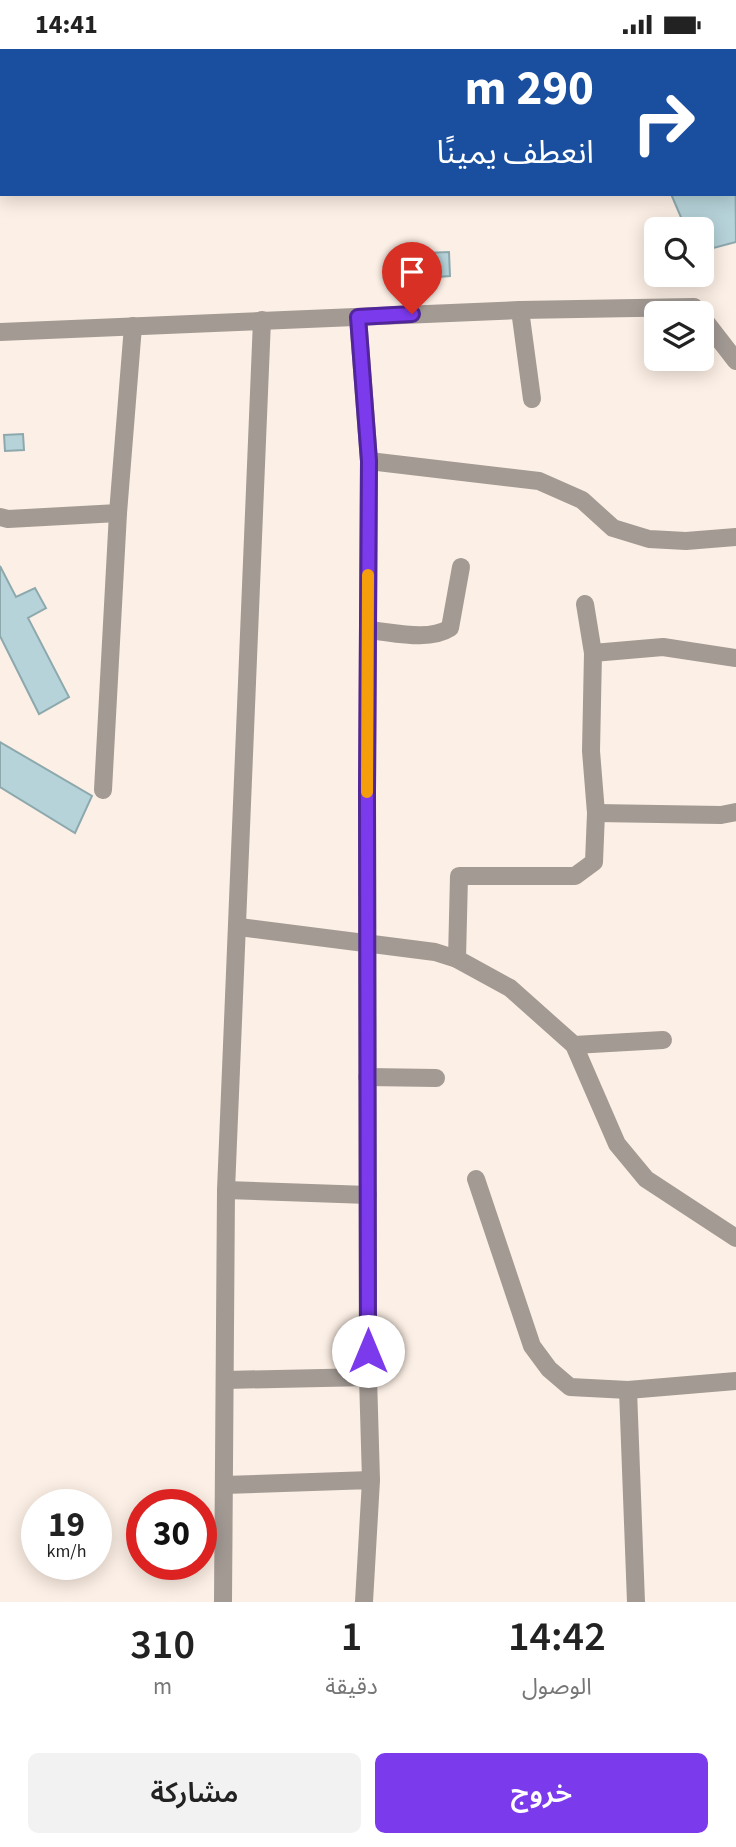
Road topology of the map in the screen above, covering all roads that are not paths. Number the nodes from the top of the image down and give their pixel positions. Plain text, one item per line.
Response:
1 (644, 308) edge
2 (520, 310) junction
3 (358, 317) junction
4 (262, 320) junction
5 (134, 326) junction
6 (0, 332) edge
7 (714, 333) edge
8 (736, 361) edge
9 (532, 399) dead end
10 (369, 461) junction
11 (118, 513) junction
12 (0, 517) edge
13 (736, 537) edge
14 (461, 567) dead end
15 (584, 604) dead end
16 (368, 630) junction
17 (593, 653) junction
18 (736, 658) edge
19 (103, 790) dead end
20 (736, 812) edge
21 (596, 813) junction
22 (239, 927) junction
23 (367, 942) junction
24 (457, 960) junction
25 (663, 1040) dead end
26 (574, 1045) junction
27 (367, 1077) junction
28 (436, 1078) dead end
29 (476, 1179) dead end
30 (226, 1190) junction
31 (368, 1195) junction
32 (736, 1238) edge
33 (368, 1377) junction
34 (225, 1380) junction
35 (736, 1381) edge
36 (628, 1390) junction
37 (371, 1480) junction
38 (224, 1485) junction
39 (223, 1602) edge
40 (364, 1602) edge
41 (636, 1602) edge

1 - 2 street
2 - 3 street
2 - 9 street
3 - 4 street
3 - 10 street
4 - 5 street
4 - 22 street
5 - 6 street
5 - 11 street
7 - 8 street
10 - 13 street
10 - 16 street
11 - 12 street
11 - 19 street
14 - 16 street
15 - 17 street
16 - 23 street
17 - 18 street
17 - 21 street
20 - 21 street
21 - 24 street
22 - 23 street
22 - 30 street
23 - 24 street
23 - 27 street
24 - 26 street
25 - 26 street
26 - 32 street
27 - 28 street
27 - 31 street
29 - 36 street
30 - 31 street
30 - 34 street
31 - 33 street
33 - 34 street
33 - 37 street
34 - 38 street
35 - 36 street
36 - 41 street
37 - 38 street
37 - 40 street
38 - 39 street

